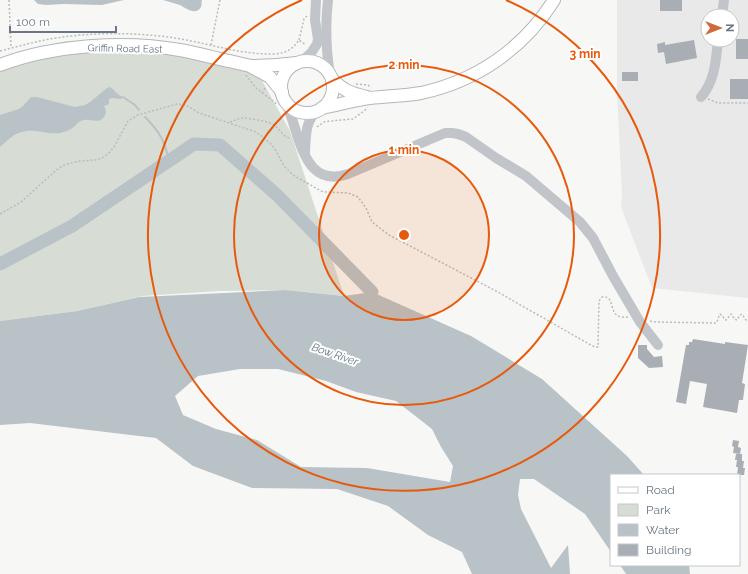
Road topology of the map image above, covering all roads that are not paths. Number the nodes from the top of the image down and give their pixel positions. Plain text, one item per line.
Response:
1 (316, 0) edge
2 (328, 0) edge
3 (554, 0) edge
4 (717, 48) edge
5 (299, 63) junction
6 (0, 65) edge
7 (250, 66) junction
8 (331, 77) junction
9 (701, 97) road end
10 (282, 101) junction
11 (370, 102) junction
12 (319, 110) junction
13 (305, 156) junction
14 (658, 345) dead end

1 - 5 street
2 - 8 street
3 - 11 main road
4 - 9 street
5 - 7 main road, Griffin Road East
5 - 8 main road
5 - 10 main road
6 - 7 main road, Griffin Road East
7 - 10 main road, Griffin Road East
8 - 11 main road
8 - 12 main road
10 - 12 main road
10 - 13 street
11 - 12 main road
12 - 13 street
13 - 14 street

